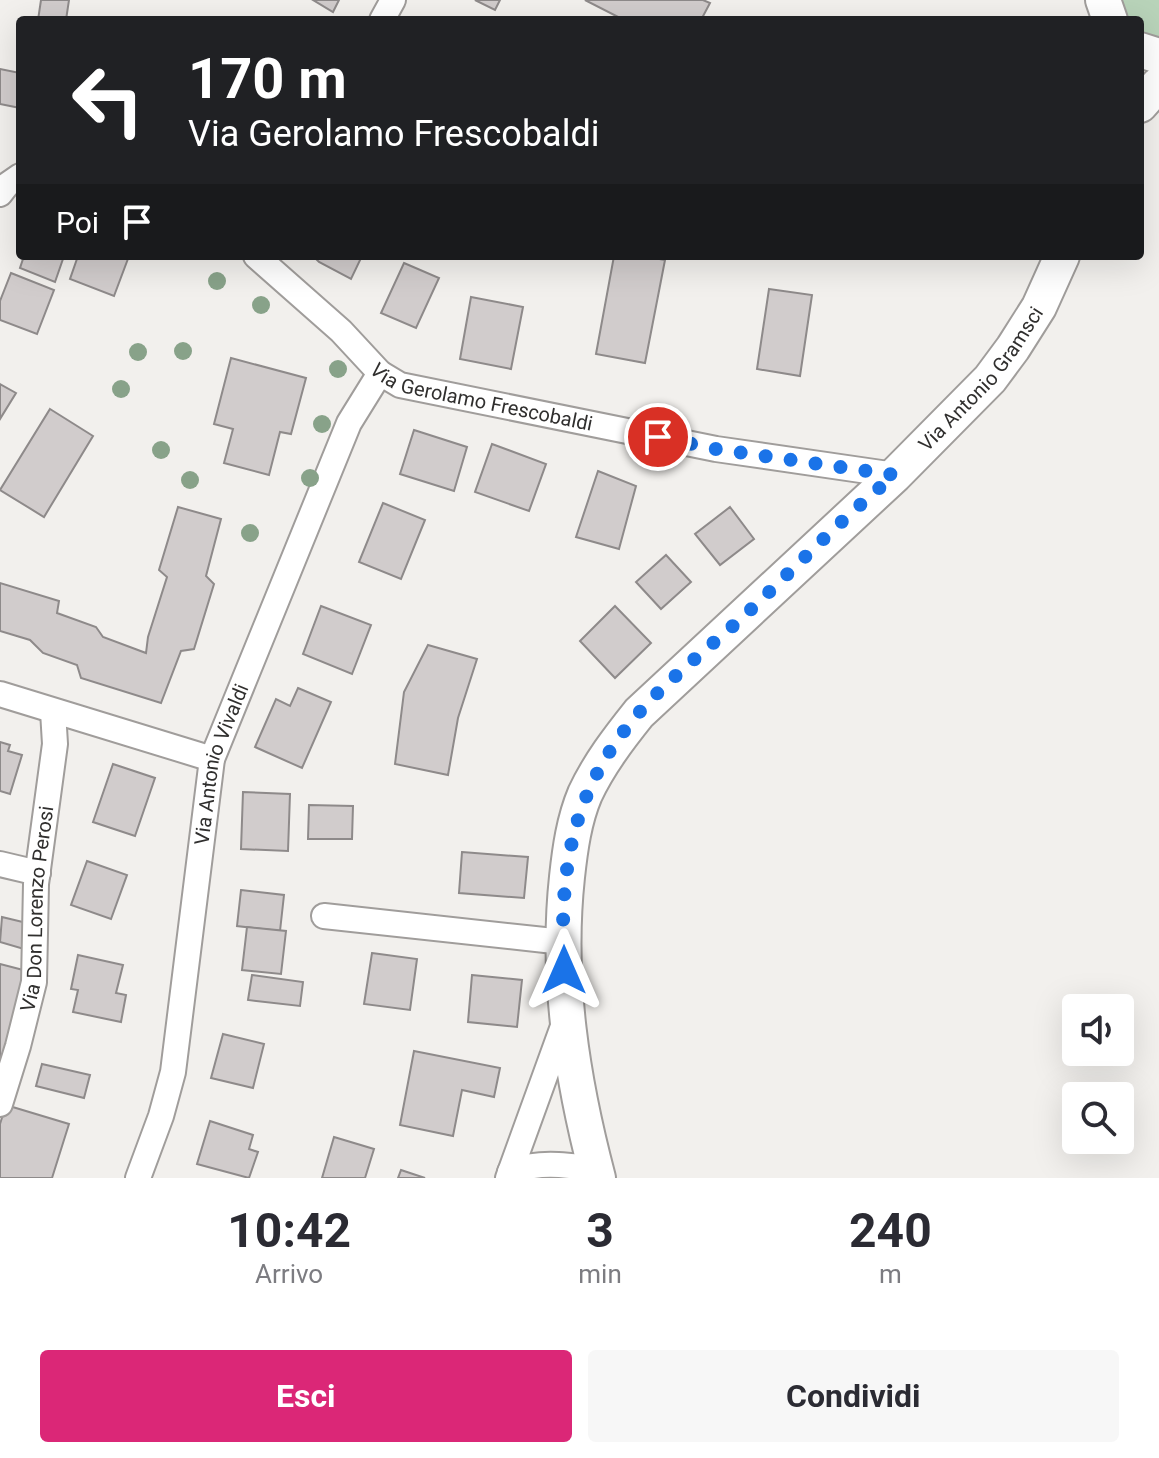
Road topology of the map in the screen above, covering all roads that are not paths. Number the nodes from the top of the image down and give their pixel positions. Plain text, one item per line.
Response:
1 (1159, 84) edge
2 (1144, 101) edge
3 (16, 177) edge
4 (0, 194) edge
5 (261, 260) edge
6 (1060, 260) edge
7 (380, 373) junction
8 (895, 475) junction
9 (0, 694) edge
10 (53, 711) junction
11 (212, 759) junction
12 (0, 864) edge
13 (38, 873) junction
14 (324, 916) dead end
15 (563, 942) junction
16 (567, 1016) junction
17 (0, 1104) edge
18 (596, 1173) edge
19 (509, 1175) edge
20 (138, 1178) edge

1 - 2 street
3 - 4 street
5 - 7 street, Via Gerolamo Frescobaldi
6 - 8 street, Via Antonio Gramsci
7 - 8 street, Via Gerolamo Frescobaldi
7 - 11 street, Via Antonio Vivaldi
8 - 15 street, Via Antonio Gramsci
9 - 10 street
10 - 11 street
10 - 13 street, Via Don Lorenzo Perosi
11 - 20 street, Via Antonio Vivaldi
12 - 13 street
13 - 17 street, Via Don Lorenzo Perosi
14 - 15 street
15 - 16 street, Via Antonio Gramsci
16 - 18 street, Via Antonio Gramsci
16 - 19 street
18 - 19 street

